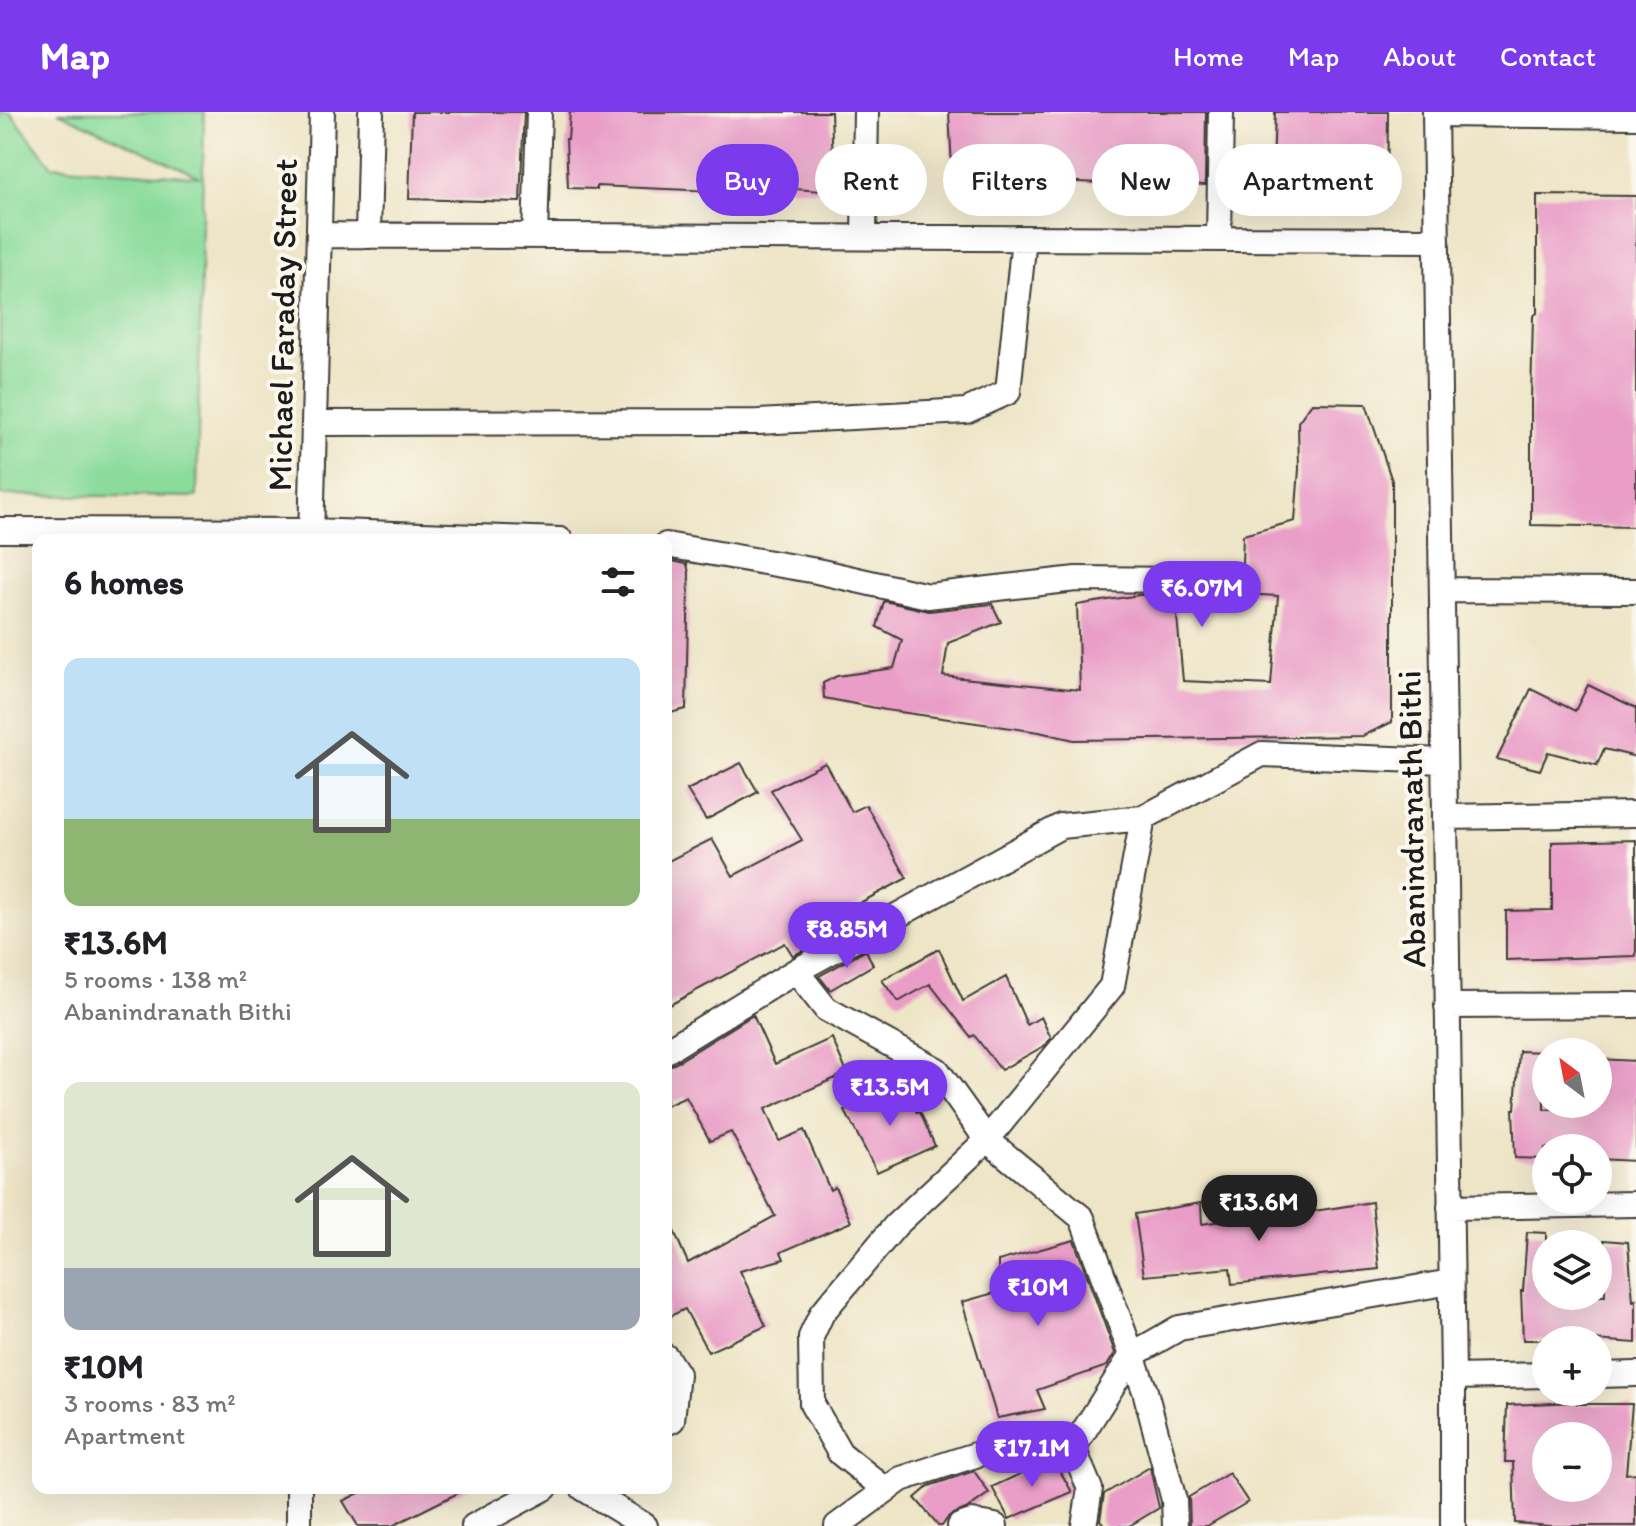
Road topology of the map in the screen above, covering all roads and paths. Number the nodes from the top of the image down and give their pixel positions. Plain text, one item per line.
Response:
1 (322, 112) edge
2 (371, 112) edge
3 (539, 112) edge
4 (866, 112) edge
5 (1221, 112) edge
6 (1435, 113) edge
7 (1636, 116) edge
8 (319, 235) junction
9 (368, 236) junction
10 (535, 236) junction
11 (864, 237) junction
12 (1024, 238) junction
13 (1219, 239) junction
14 (1437, 240) junction
15 (314, 423) junction
16 (0, 530) edge
17 (207, 534) edge
18 (311, 534) edge
19 (672, 546) edge
20 (1188, 580) dead end
21 (1442, 590) junction
22 (1636, 591) edge
23 (1444, 761) junction
24 (1636, 814) edge
25 (1445, 817) junction
26 (1143, 818) junction
27 (796, 971) junction
28 (1636, 1005) edge
29 (1447, 1006) junction
30 (672, 1047) edge
31 (987, 1140) junction
32 (1636, 1204) edge
33 (1450, 1207) junction
34 (1451, 1282) junction
35 (1132, 1355) junction
36 (672, 1366) edge
37 (1636, 1374) edge
38 (1532, 1375) edge
39 (1612, 1375) edge
40 (1453, 1377) junction
41 (672, 1420) edge
42 (1073, 1448) junction
43 (886, 1490) junction
44 (299, 1494) edge
45 (534, 1494) edge
46 (593, 1494) edge
47 (299, 1526) edge
48 (474, 1526) edge
49 (645, 1526) edge
50 (837, 1526) edge
51 (960, 1526) edge
52 (995, 1526) edge
53 (1084, 1526) edge
54 (1175, 1526) edge
55 (1453, 1526) edge

1 - 8 street, Michael Faraday Street
2 - 9 street
3 - 10 street
4 - 11 street
5 - 13 street
6 - 7 street
6 - 14 street, Abanindranath Bithi
8 - 9 street
8 - 15 street, Michael Faraday Street
9 - 10 street
10 - 11 street
11 - 12 street
12 - 13 street
12 - 15 street
13 - 14 street
14 - 21 street, Abanindranath Bithi
15 - 18 street, Michael Faraday Street
16 - 17 street
19 - 20 street
21 - 22 street
21 - 23 street, Abanindranath Bithi
23 - 25 street, Abanindranath Bithi
23 - 26 street
24 - 25 street
25 - 29 street, Abanindranath Bithi
26 - 27 street
26 - 31 street
27 - 30 street
27 - 31 street
28 - 29 street
29 - 33 street, Abanindranath Bithi
31 - 35 street
31 - 43 street
32 - 33 street
33 - 34 street, Abanindranath Bithi
34 - 35 street
34 - 40 street, Abanindranath Bithi
35 - 42 street
35 - 54 street
36 - 41 street
37 - 39 street
38 - 40 street
40 - 55 street, Abanindranath Bithi
42 - 43 street
42 - 53 street
43 - 50 street
44 - 47 street
45 - 48 street
46 - 49 street
51 - 52 street

